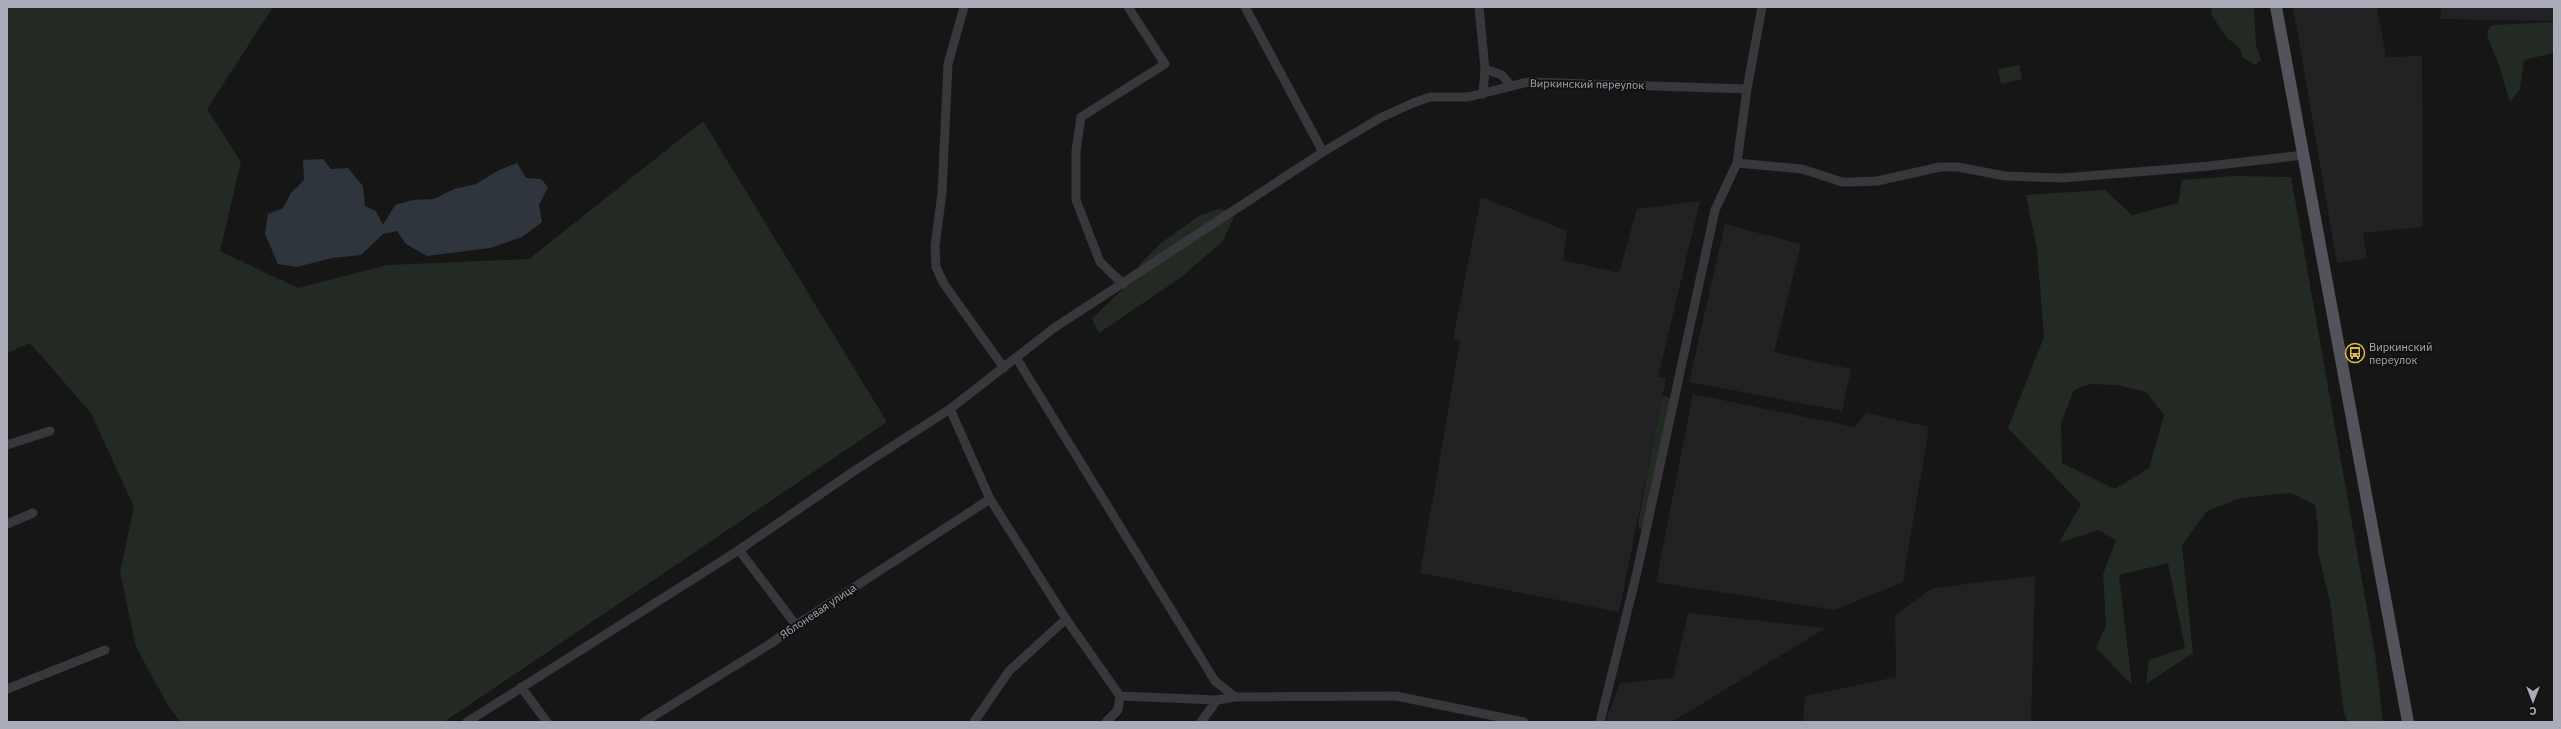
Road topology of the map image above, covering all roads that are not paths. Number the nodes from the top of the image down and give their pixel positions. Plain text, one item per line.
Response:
1 (964, 7) edge
2 (1128, 7) edge
3 (1245, 7) edge
4 (1479, 7) edge
5 (1762, 7) edge
6 (2276, 7) edge
7 (1485, 69) junction
8 (1511, 86) junction
9 (1747, 89) junction
10 (1483, 94) junction
11 (1323, 152) junction
12 (2304, 155) junction
13 (1737, 163) junction
14 (1122, 284) junction
15 (1017, 359) junction
16 (1004, 368) junction
17 (950, 409) junction
18 (50, 431) dead end
19 (7, 445) edge
20 (990, 499) junction
21 (33, 513) dead end
22 (7, 524) edge
23 (739, 550) junction
24 (1066, 619) junction
25 (796, 625) junction
26 (105, 650) dead end
27 (521, 687) junction
28 (7, 689) edge
29 (1120, 696) junction
30 (1235, 696) junction
31 (1217, 700) junction
32 (467, 722) edge
33 (547, 722) edge
34 (644, 722) edge
35 (974, 722) edge
36 (1106, 722) edge
37 (1201, 722) edge
38 (1524, 722) edge
39 (1600, 722) edge
40 (2408, 722) edge

1 - 16 street
2 - 14 street
3 - 11 street
4 - 7 street
5 - 9 street
6 - 12 main road
7 - 8 street
7 - 10 street
8 - 9 street, Виркинский переулок
8 - 10 street, Виркинский переулок
9 - 13 street
10 - 11 street, Виркинский переулок
11 - 14 street, Виркинский переулок
12 - 13 street
12 - 40 main road
13 - 39 street
14 - 15 street, Виркинский переулок
15 - 16 street, Виркинский переулок
15 - 30 street
16 - 17 street, Виркинский переулок
17 - 20 street
17 - 23 street, Виркинский переулок
18 - 19 street
20 - 24 street
20 - 25 street, Яблоневая улица
21 - 22 street
23 - 25 street
23 - 27 street, Виркинский переулок
24 - 29 street
24 - 35 street
25 - 34 street, Яблоневая улица
26 - 28 street
27 - 32 street, Виркинский переулок
27 - 33 street
29 - 31 street
29 - 36 street
30 - 31 street
30 - 38 street
31 - 37 street

